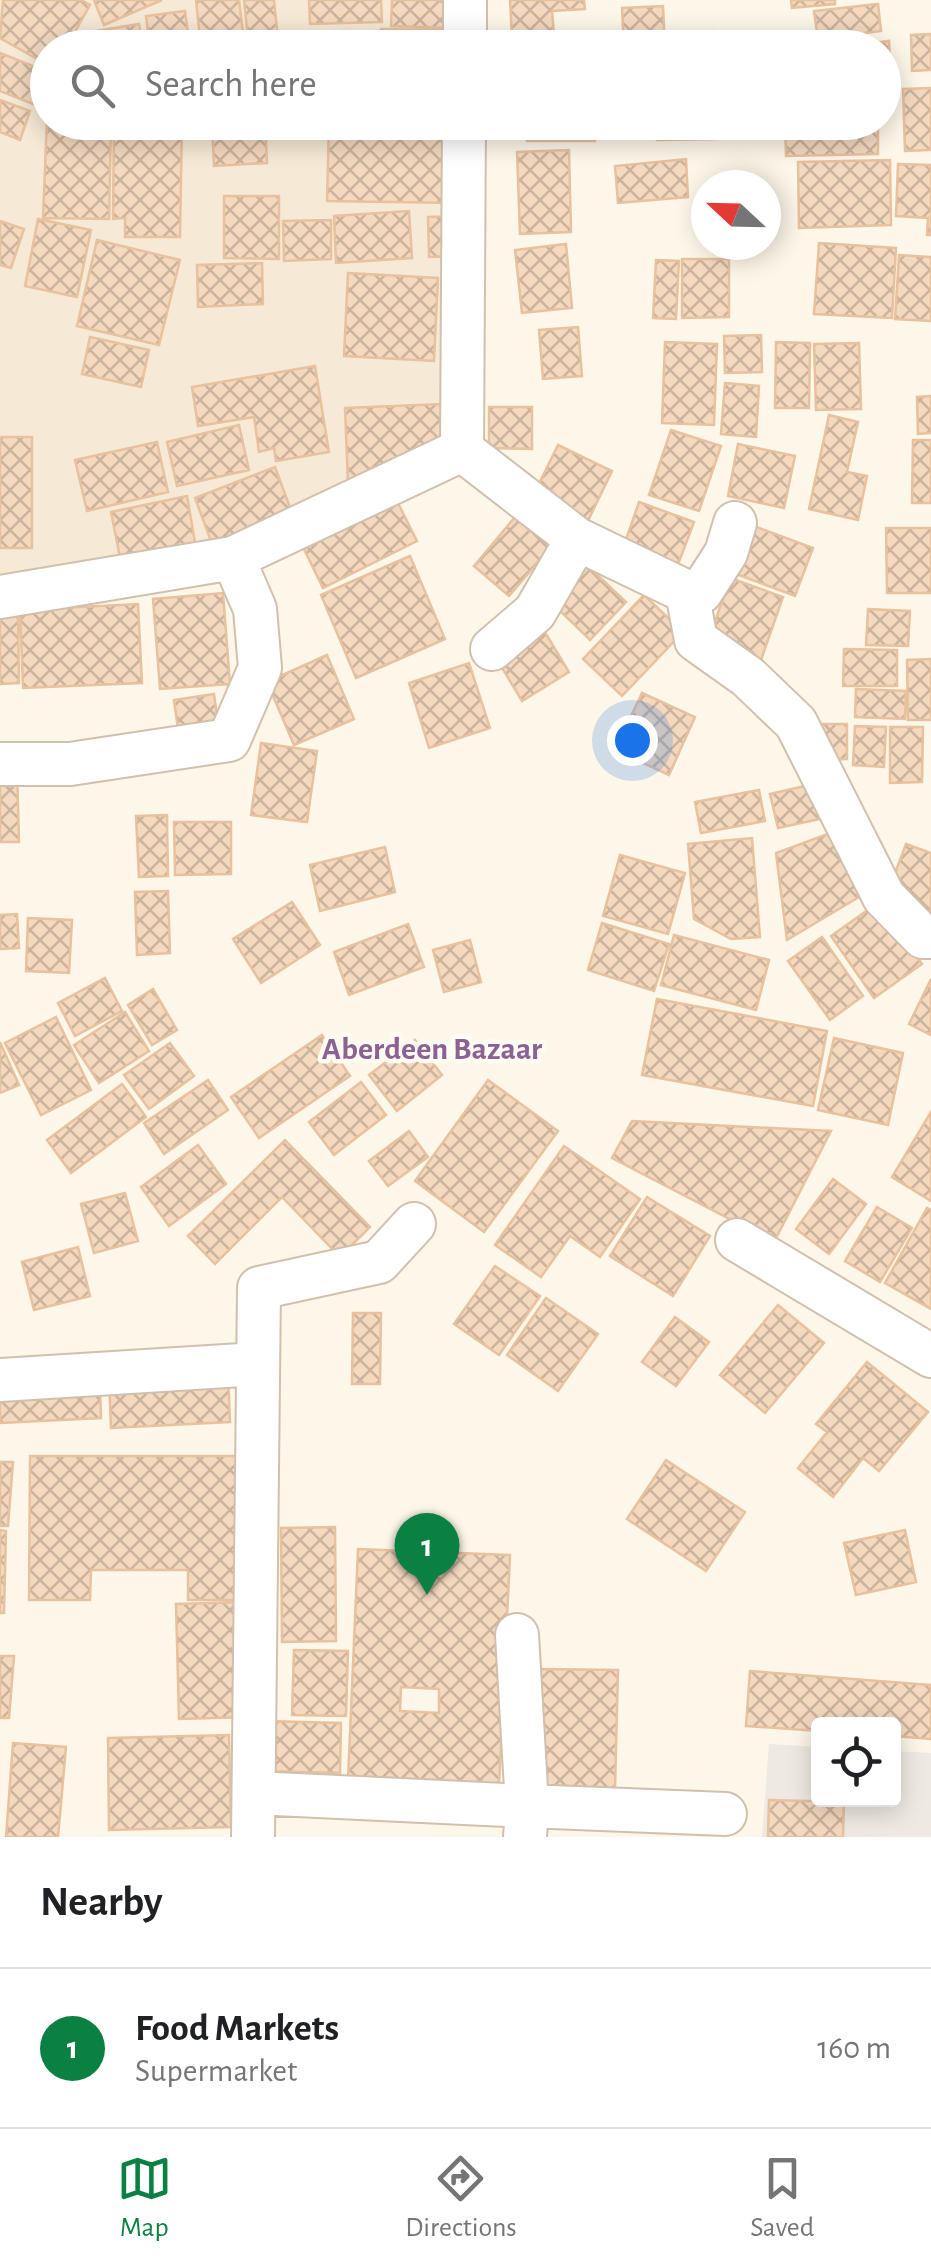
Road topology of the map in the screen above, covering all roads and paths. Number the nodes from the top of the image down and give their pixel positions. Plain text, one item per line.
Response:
1 (465, 0) edge
2 (465, 30) edge
3 (464, 140) edge
4 (462, 450) junction
5 (735, 524) dead end
6 (578, 539) junction
7 (233, 558) junction
8 (687, 592) junction
9 (0, 597) edge
10 (492, 649) dead end
11 (0, 764) edge
12 (931, 936) edge
13 (414, 1224) dead end
14 (736, 1240) dead end
15 (931, 1356) edge
16 (258, 1364) junction
17 (0, 1380) edge
18 (517, 1635) dead end
19 (254, 1793) junction
20 (725, 1814) dead end
21 (526, 1822) edge
22 (253, 1837) edge

1 - 2 street
3 - 4 street
4 - 6 street
4 - 7 street
5 - 8 street
6 - 8 street
6 - 10 street
7 - 9 street
7 - 11 street
8 - 12 street
13 - 16 street
14 - 15 street
16 - 17 street
16 - 19 street
18 - 21 street
19 - 21 street
19 - 22 street
20 - 21 street

